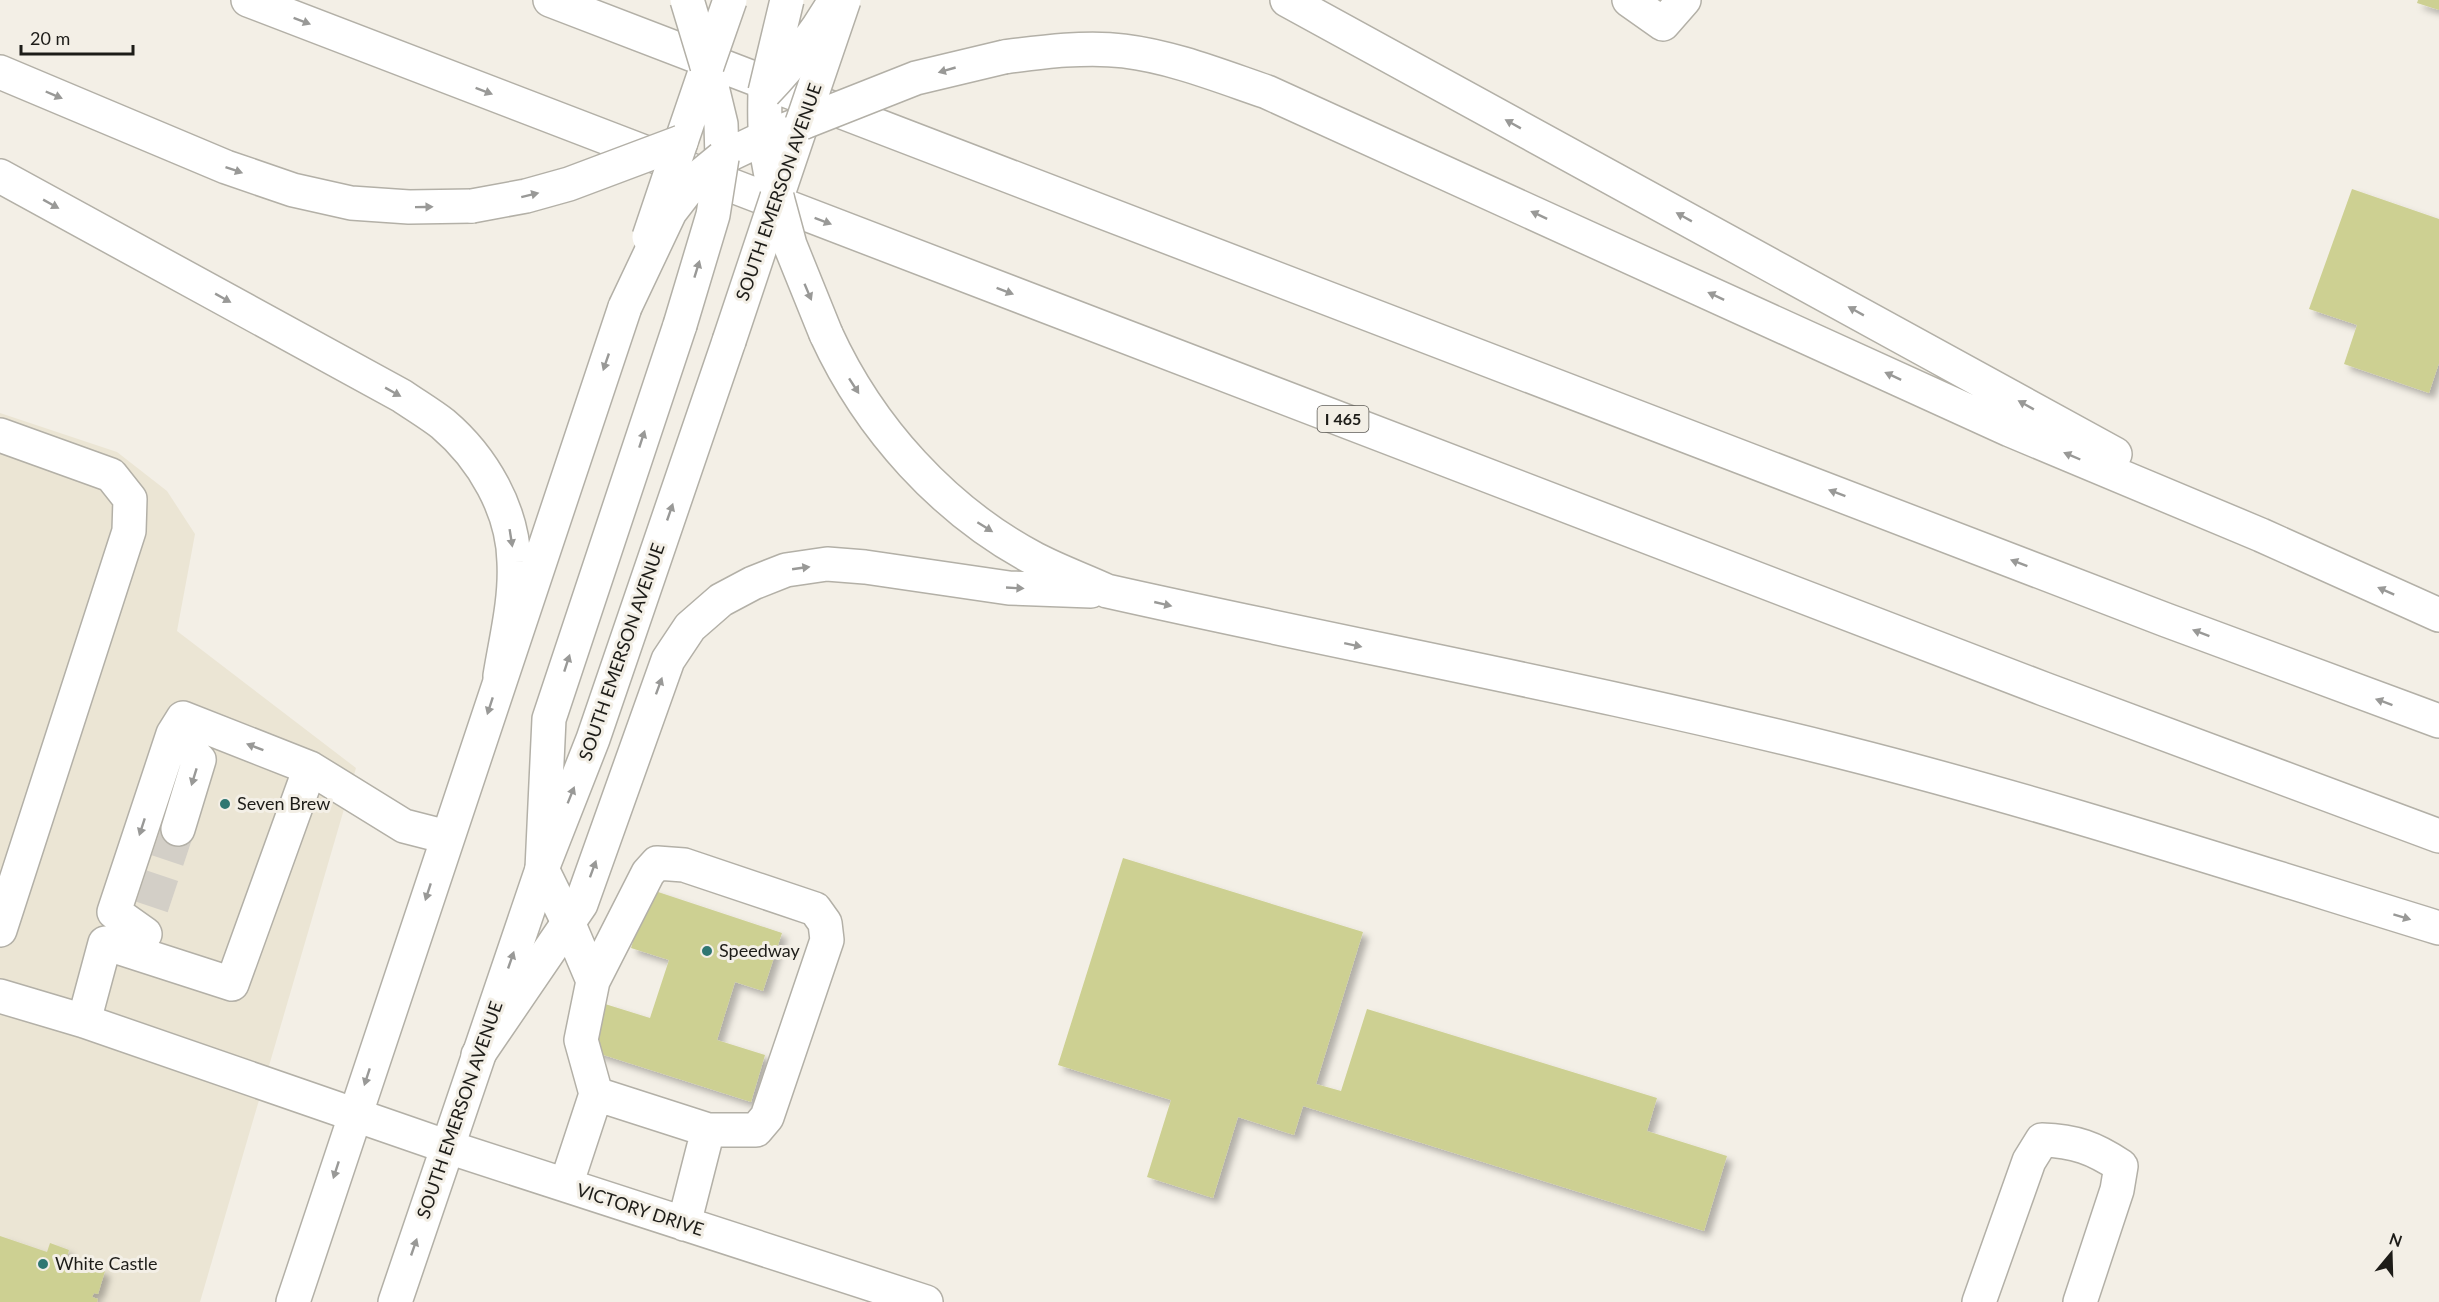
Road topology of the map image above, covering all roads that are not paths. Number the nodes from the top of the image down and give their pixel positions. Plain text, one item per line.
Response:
1 (248, 0) edge
2 (550, 0) edge
3 (687, 0) edge
4 (730, 0) edge
5 (787, 0) edge
6 (835, 0) edge
7 (844, 0) edge
8 (1287, 0) edge
9 (1629, 0) edge
10 (1684, 0) edge
11 (707, 66) junction
12 (0, 72) edge
13 (765, 92) junction
14 (802, 123) junction
15 (721, 124) junction
16 (764, 138) junction
17 (681, 142) junction
18 (722, 158) junction
19 (0, 176) edge
20 (777, 197) junction
21 (625, 306) junction
22 (0, 435) edge
23 (2261, 535) junction
24 (1107, 591) junction
25 (2439, 615) edge
26 (500, 676) junction
27 (2439, 721) edge
28 (172, 734) junction
29 (310, 768) junction
30 (178, 829) tunnel mouth
31 (2439, 836) edge
32 (447, 837) junction
33 (542, 869) junction
34 (568, 922) junction
35 (2439, 928) edge
36 (0, 930) edge
37 (145, 931) junction
38 (593, 981) junction
39 (0, 996) edge
40 (84, 1021) junction
41 (478, 1055) junction
42 (596, 1094) junction
43 (355, 1115) junction
44 (708, 1130) junction
45 (448, 1147) junction
46 (566, 1185) junction
47 (684, 1224) junction
48 (863, 1292) edge
49 (292, 1302) edge
50 (395, 1302) edge
51 (926, 1302) edge
52 (1979, 1302) edge
53 (2080, 1302) edge

1 -> 31 main road, I 465
27 -> 2 main road
3 - 11 main road, bridge
4 - 11 main road, bridge
5 - 13 main road, bridge
6 - 13 main road, bridge
7 - 14 main road, SOUTH EMERSON AVENUE, bridge
23 -> 8 main road
9 - 10 main road
11 - 15 main road
11 - 17 main road
12 -> 17 main road, bridge
13 - 15 main road
13 - 16 main road
14 - 16 main road
14 - 20 main road, SOUTH EMERSON AVENUE
23 -> 14 main road, bridge
15 - 17 main road
15 - 18 main road
16 - 18 main road
16 - 20 main road
17 - 21 main road, bridge
18 - 21 main road, bridge
33 -> 18 main road, bridge
19 -> 26 main road
20 -> 24 main road, bridge
33 -> 20 main road, SOUTH EMERSON AVENUE, bridge
21 -> 26 main road
22 - 36 main road
25 -> 23 main road
34 -> 24 main road
24 -> 35 main road
26 -> 32 main road
29 -> 28 main road
28 -> 30 main road
28 -> 37 main road
29 - 32 main road
29 - 37 main road
32 -> 43 main road
33 - 34 main road
41 -> 33 main road, SOUTH EMERSON AVENUE
34 - 38 main road
34 - 41 main road
37 - 40 main road
38 - 42 main road
38 - 44 main road
39 - 40 main road, VICTORY DRIVE
40 - 43 main road, VICTORY DRIVE
41 - 45 main road, SOUTH EMERSON AVENUE
42 - 44 main road
42 - 46 main road
43 - 45 main road, VICTORY DRIVE
43 -> 49 main road
44 - 47 main road
45 - 46 main road, VICTORY DRIVE
50 -> 45 main road, SOUTH EMERSON AVENUE
46 - 47 main road, VICTORY DRIVE
47 - 48 main road, VICTORY DRIVE
48 - 51 main road, VICTORY DRIVE
52 - 53 main road

